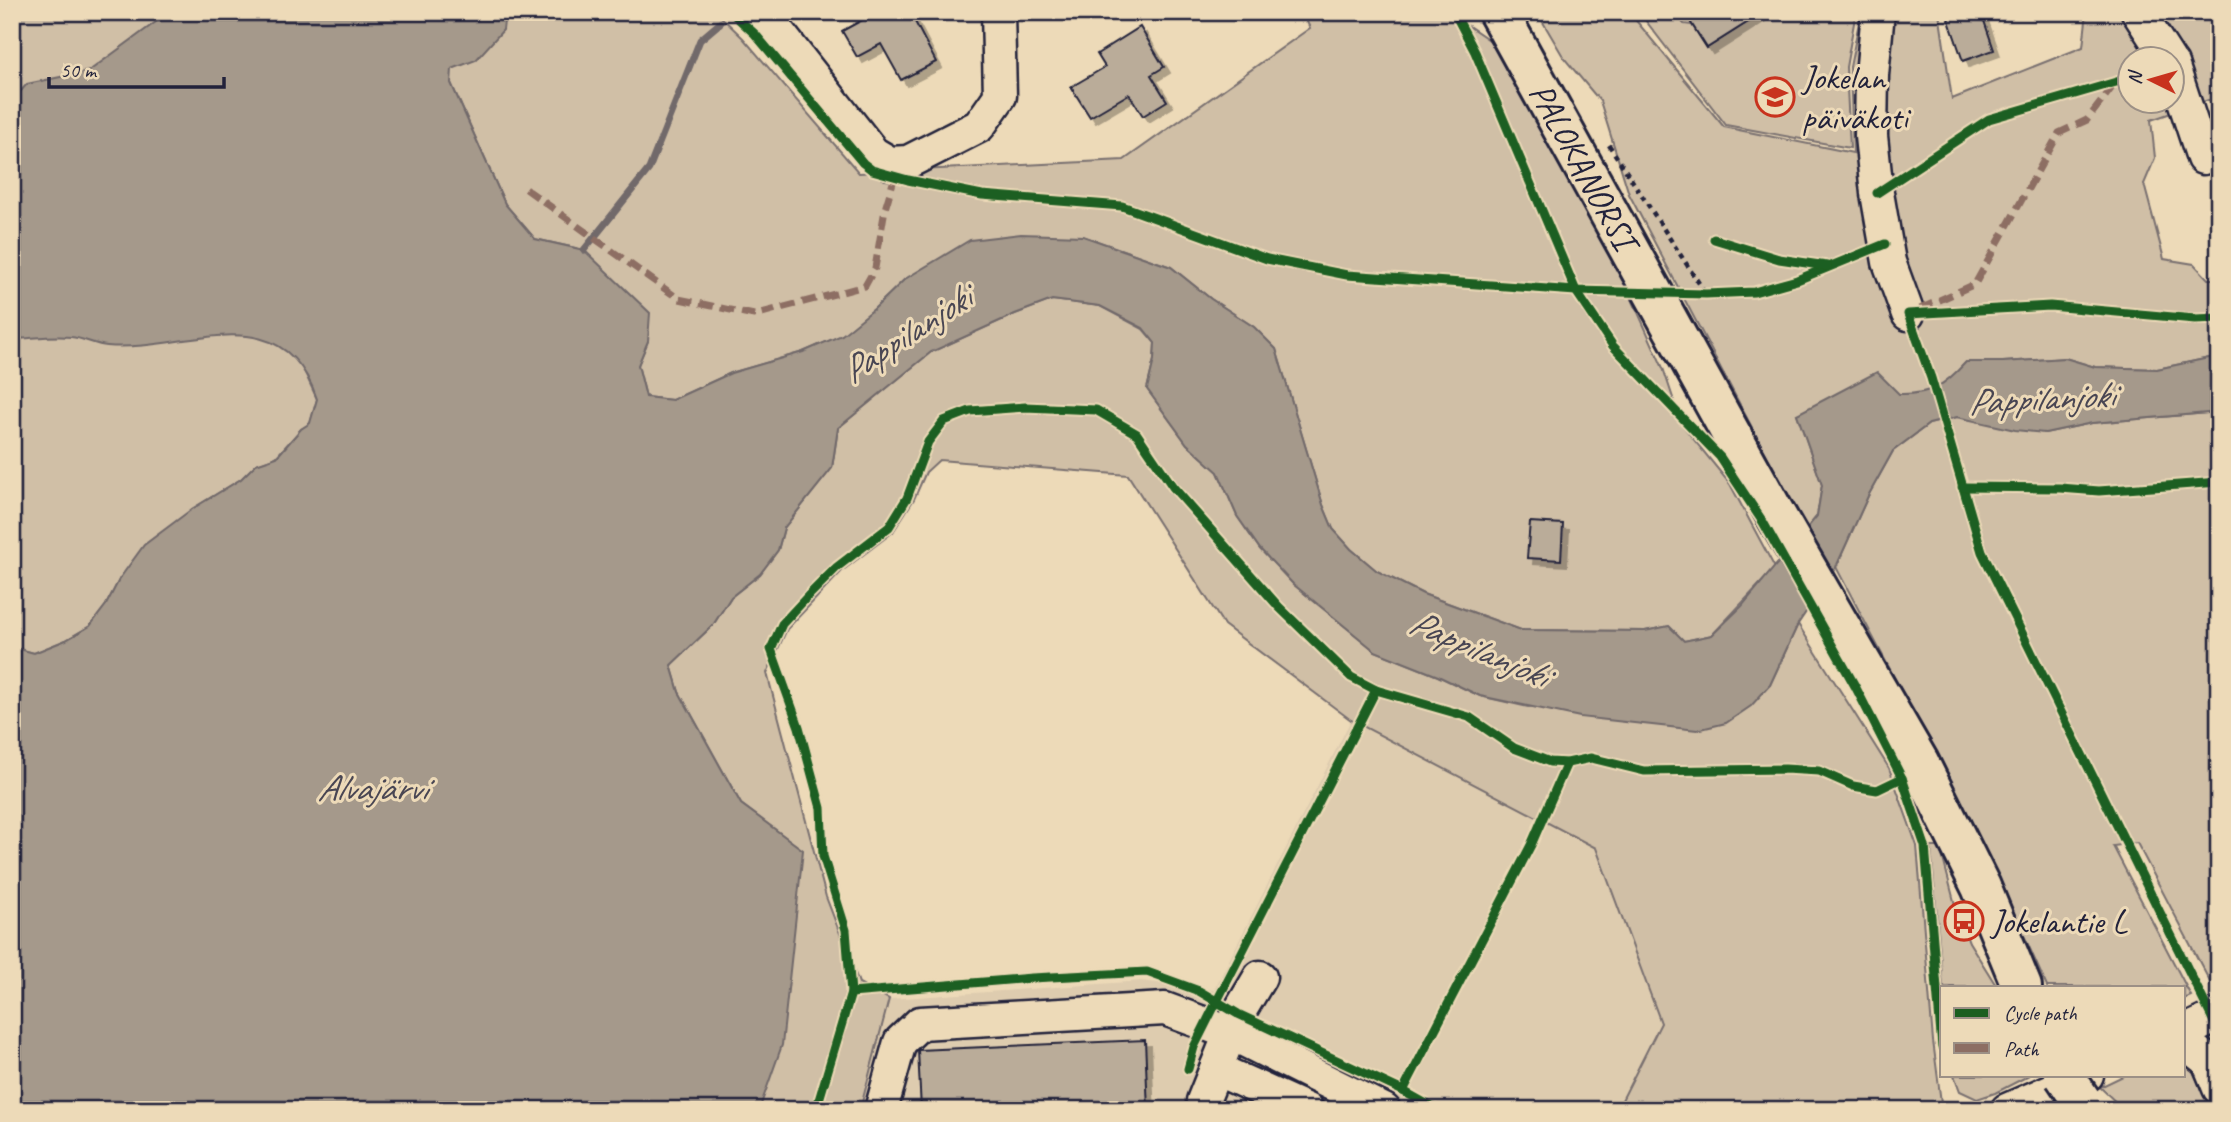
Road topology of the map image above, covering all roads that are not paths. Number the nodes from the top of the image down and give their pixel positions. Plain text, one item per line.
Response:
1 (759, 12) edge
2 (998, 12) edge
3 (1498, 12) edge
4 (1878, 12) edge
5 (2138, 12) edge
6 (2160, 46) edge
7 (2186, 106) edge
8 (2203, 158) dead end
9 (1908, 314) dead end
10 (1260, 977) dead end
11 (2022, 986) edge
12 (2219, 1015) edge
13 (2186, 1031) edge
14 (1230, 1033) junction
15 (2186, 1044) edge
16 (1216, 1069) junction
17 (2219, 1088) edge
18 (2082, 1094) edge
19 (881, 1110) edge
20 (1203, 1110) edge
21 (1307, 1110) edge
22 (1384, 1110) edge
23 (2007, 1110) edge

1 - 2 street
3 - 11 main road, PALOKANORSI
4 - 9 street
5 - 6 street
7 - 8 street
10 - 14 street
12 - 13 street
14 - 16 street
14 - 19 street
14 - 22 street
15 - 17 street
16 - 20 street
16 - 21 street
18 - 23 street

